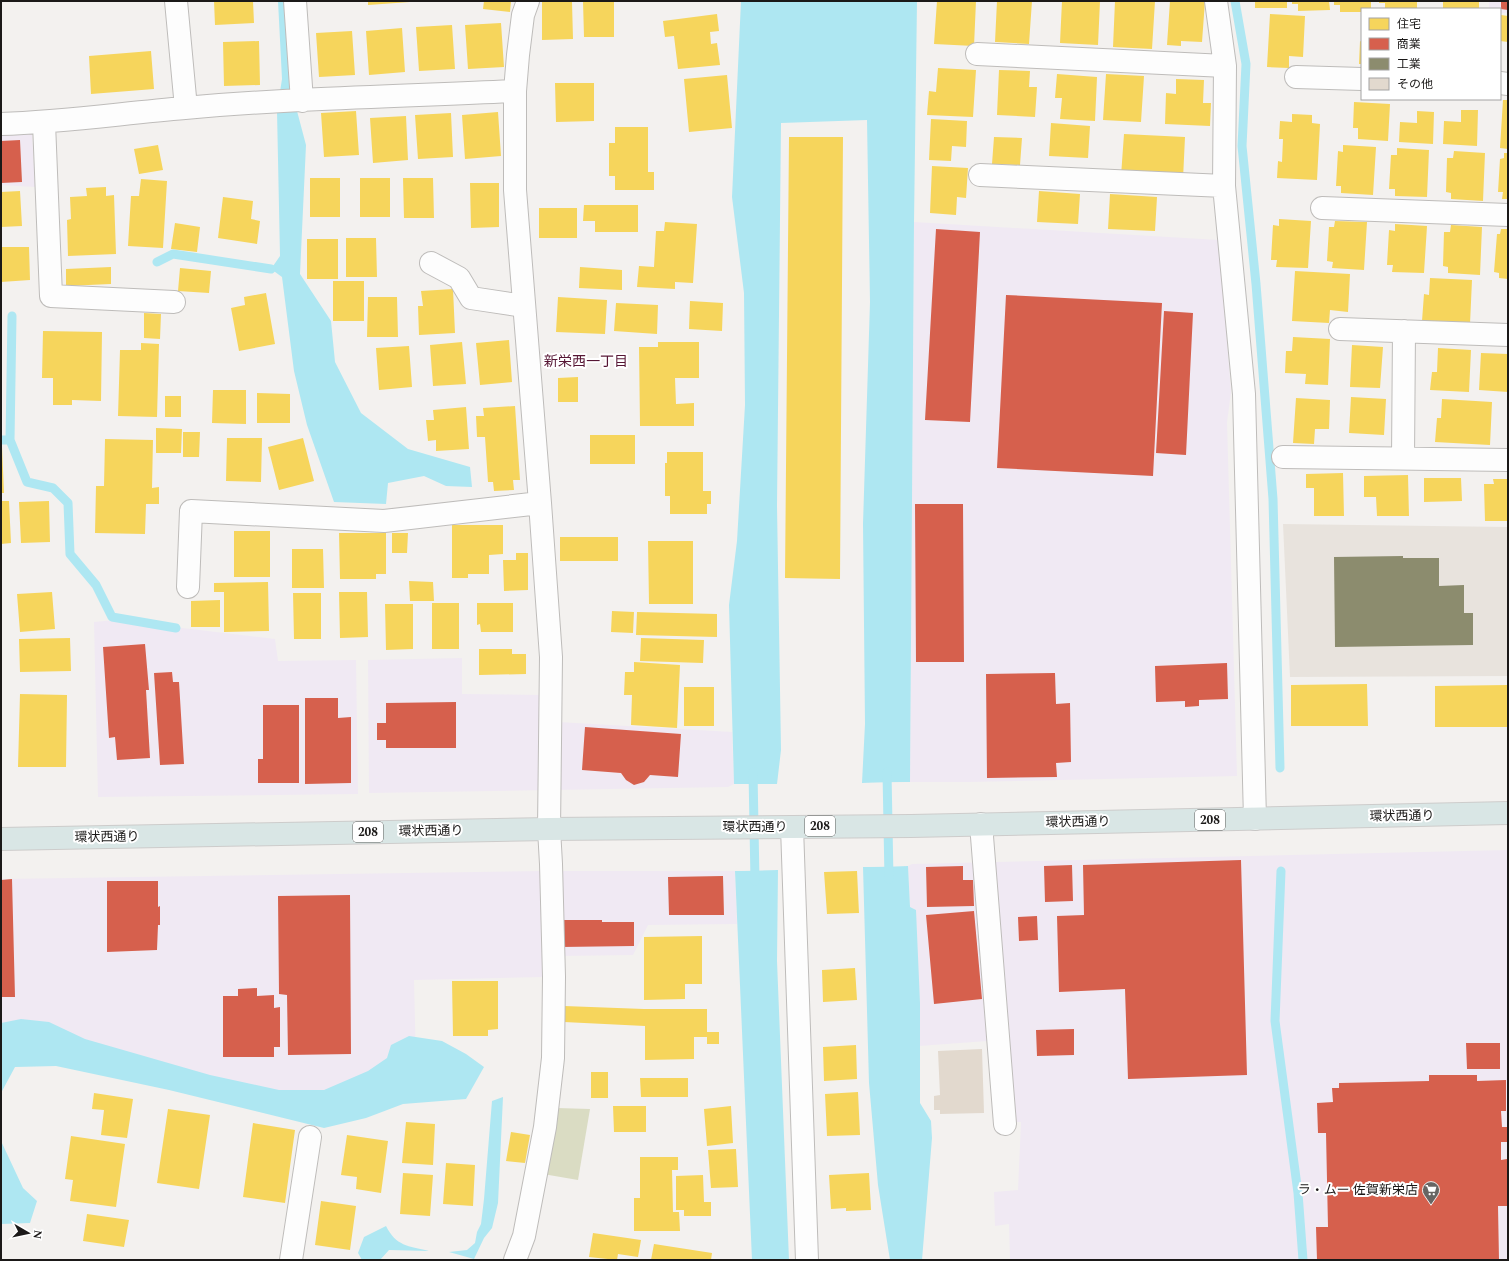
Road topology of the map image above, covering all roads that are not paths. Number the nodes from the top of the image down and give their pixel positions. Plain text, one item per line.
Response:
1 (176, 1) edge
2 (295, 1) edge
3 (528, 1) edge
4 (1216, 1) edge
5 (977, 54) dead end
6 (1225, 66) junction
7 (1296, 77) dead end
8 (1361, 79) edge
9 (515, 91) junction
10 (302, 101) junction
11 (186, 108) junction
12 (44, 123) junction
13 (1, 124) edge
14 (980, 175) dead end
15 (1224, 186) junction
16 (1322, 208) dead end
17 (1508, 215) edge
18 (431, 263) dead end
19 (174, 302) dead end
20 (524, 306) junction
21 (1340, 328) dead end
22 (1404, 331) junction
23 (1508, 334) edge
24 (1283, 457) dead end
25 (1403, 458) junction
26 (1508, 460) edge
27 (540, 503) junction
28 (188, 587) dead end
29 (1508, 813) edge
30 (1255, 819) junction
31 (981, 824) junction
32 (785, 827) junction
33 (549, 829) junction
34 (1, 839) edge
35 (1005, 1124) dead end
36 (310, 1137) dead end
37 (291, 1260) edge
38 (515, 1260) edge
39 (807, 1260) edge

1 - 11 street
2 - 10 street
3 - 9 street
4 - 6 street
5 - 6 street
6 - 15 street
7 - 8 street
9 - 10 street
9 - 20 street
10 - 11 street
11 - 12 street
12 - 13 street
12 - 19 street
14 - 15 street
15 - 30 street
16 - 17 street
18 - 20 street
20 - 27 street
21 - 22 street
22 - 23 street
22 - 25 street
24 - 25 street
25 - 26 street
27 - 28 street
27 - 33 street
29 - 30 highway, 環状西通り / 208
30 - 31 highway, 環状西通り / 208
31 - 32 highway, 環状西通り / 208
31 - 35 street
32 - 33 highway, 環状西通り / 208
32 - 39 street
33 - 34 highway, 環状西通り / 208
33 - 38 street
36 - 37 street

